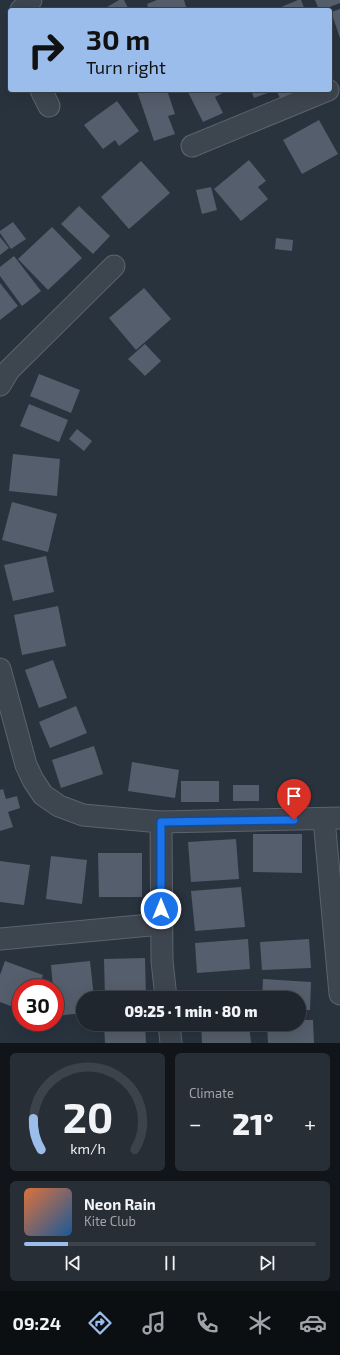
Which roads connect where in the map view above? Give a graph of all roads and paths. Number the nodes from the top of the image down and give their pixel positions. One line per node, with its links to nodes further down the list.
1 (31, 0): 2 (street)
2 (23, 8)
3 (324, 92): 4 (street)
4 (192, 146)
5 (114, 266): 6 (street)
6 (0, 385)
7 (0, 669): 9 (street)
8 (332, 818): 9 (street); 13 (street)
9 (161, 822): 10 (street)
10 (161, 924): 11 (street); 12 (street)
11 (0, 939)
12 (165, 991)
13 (340, 994)
14 (170, 1031): 15 (street)
15 (171, 1043)

